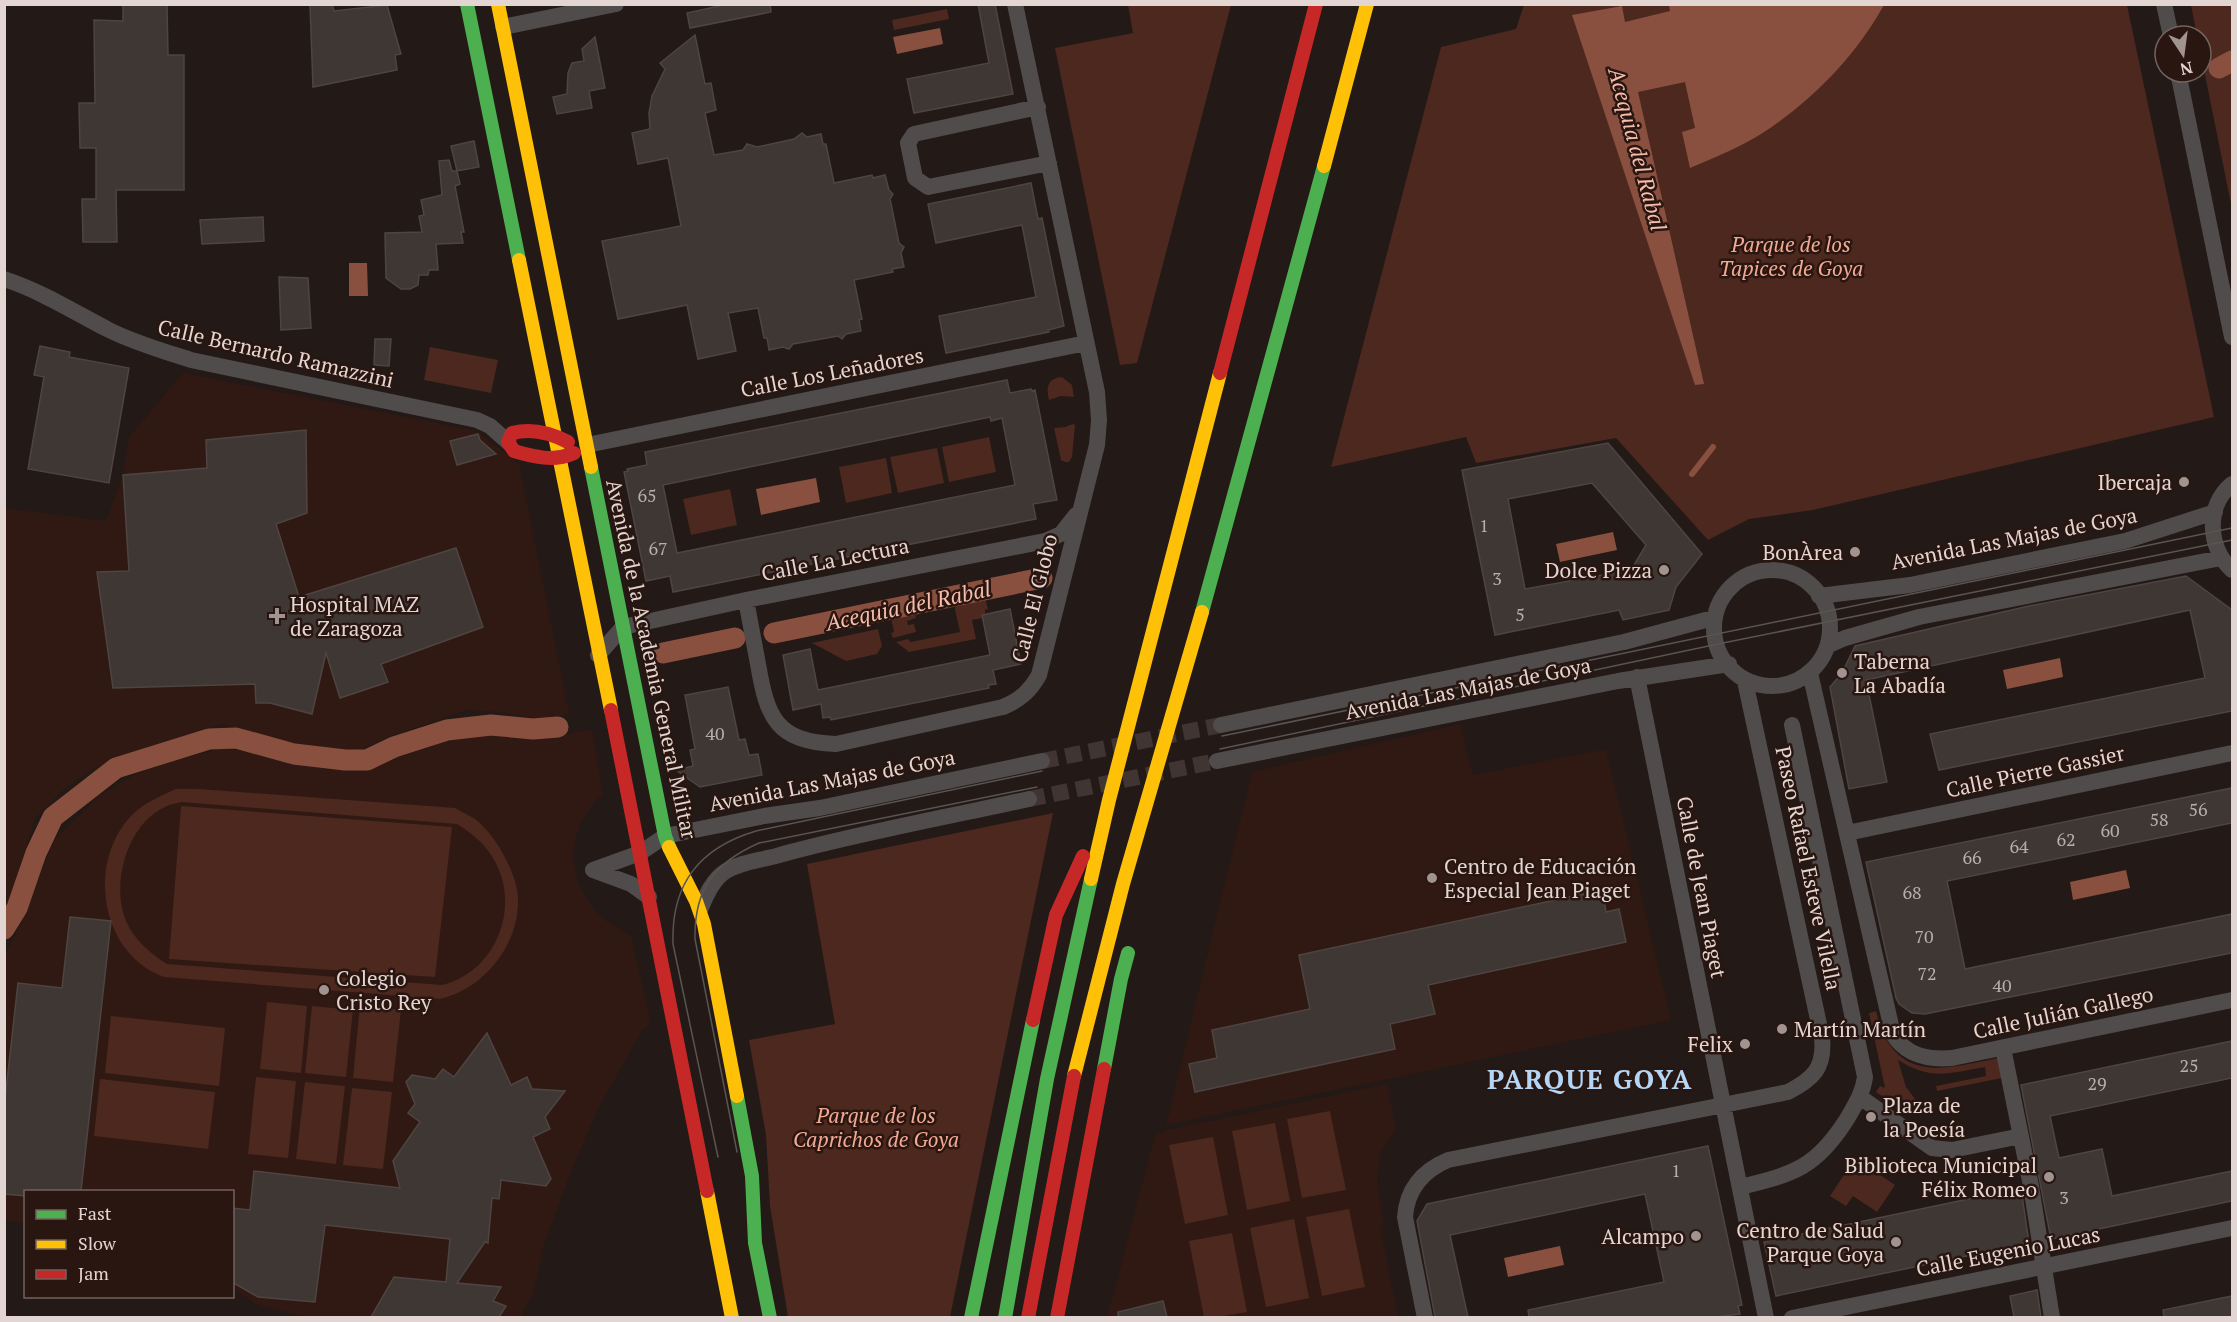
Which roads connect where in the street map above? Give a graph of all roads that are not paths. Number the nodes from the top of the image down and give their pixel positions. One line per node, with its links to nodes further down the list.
1 (467, 4): 16 (main road, Avenida de la Academia General Militar)
2 (498, 4): 9 (main road, Avenida de la Academia General Militar)
3 (616, 4): 9 (street)
4 (1015, 4): 11 (street, Calle El Globo)
5 (1316, 4): 43 (main road)
6 (1367, 4): 29 (main road)
7 (2164, 4): 8 (street)
8 (2168, 24)
9 (503, 27): 18 (main road, Avenida de la Academia General Militar)
10 (2180, 84): 14 (street)
11 (1038, 107): 12 (street, Calle El Globo); 12 (street)
12 (1049, 163): 15 (street, Calle El Globo)
13 (4, 279): 17 (street, Calle Bernardo Ramazzini)
14 (2232, 337)
15 (1086, 343): 18 (street, Calle Los Leñadores); 20 (street, Calle El Globo)
16 (556, 436): 17 (main road); 18 (main road, Avenida de la Academia General Militar)
17 (508, 442): 18 (main road, Calle Bernardo Ramazzini)
18 (574, 456): 24 (main road, Avenida de la Academia General Militar); 31 (main road, Avenida de la Academia General Militar)
19 (2232, 484): 21 (street)
20 (1080, 509): 26 (street, Calle La Lectura); 26 (street, Calle El Globo)
21 (2215, 512): 23 (street); 25 (street, Avenida Las Majas de Goya)
22 (593, 546): 24 (main road)
23 (2227, 564): 30 (street)
24 (610, 565): 28 (main road, Avenida de la Academia General Militar)
25 (1819, 596): 27 (street); 30 (street)
26 (746, 600): 28 (street, Calle La Lectura)
27 (1713, 618): 32 (street); 37 (street, Avenida Las Majas de Goya)
28 (623, 627): 31 (street); 45 (main road, Avenida de la Academia General Militar)
29 (1194, 640): 36 (main road); 63 (main road)
30 (1829, 645): 33 (street)
31 (598, 655): 46 (main road, Avenida de la Academia General Militar)
32 (1728, 664): 34 (street, Avenida Las Majas de Goya); 35 (street)
33 (1810, 673): 35 (street); 44 (street, Paseo Rafael Esteve Vilella)
34 (1637, 677): 41 (street, Avenida Las Majas de Goya); 54 (street, Calle de Jean Piaget)
35 (1745, 681): 54 (street, Paseo Rafael Esteve Vilella)
36 (1194, 686)
37 (1221, 725)
38 (1792, 725): 53 (street, Paseo Rafael Esteve Vilella)
39 (2232, 753): 44 (street, Calle Pierre Gassier)
40 (1042, 761): 45 (street, Avenida Las Majas de Goya)
41 (1217, 761)
42 (1029, 800): 48 (street)
43 (1109, 800): 61 (main road); 62 (main road)
44 (1846, 833): 51 (street, Paseo Rafael Esteve Vilella)
45 (664, 836): 46 (street, Avenida Las Majas de Goya); 48 (main road, Avenida de la Academia General Militar)
46 (640, 853): 47 (main road, Avenida de la Academia General Militar); 47 (street, Avenida Las Majas de Goya)
47 (649, 897): 59 (main road, Avenida de la Academia General Militar)
48 (701, 908): 60 (main road, Avenida de la Academia General Militar)
49 (1133, 934): 64 (main road)
50 (2232, 1000): 52 (street, Calle Julián Gallego)
51 (1904, 1048): 52 (street, Calle Julián Gallego)
52 (2003, 1048): 55 (street)
53 (1860, 1097): 55 (street); 56 (street)
54 (1723, 1106): 56 (street, Calle de Jean Piaget); 65 (street)
55 (2021, 1136): 58 (street)
56 (1740, 1188): 66 (street, Calle de Jean Piaget)
57 (2232, 1228): 58 (street, Calle Eugenio Lucas)
58 (2043, 1267): 67 (street, Calle Eugenio Lucas); 68 (street)
59 (732, 1317)
60 (770, 1317)
61 (972, 1317)
62 (1005, 1317)
63 (1028, 1317)
64 (1057, 1317)
65 (1425, 1317)
66 (1766, 1317)
67 (1792, 1317)
68 (2052, 1317)

